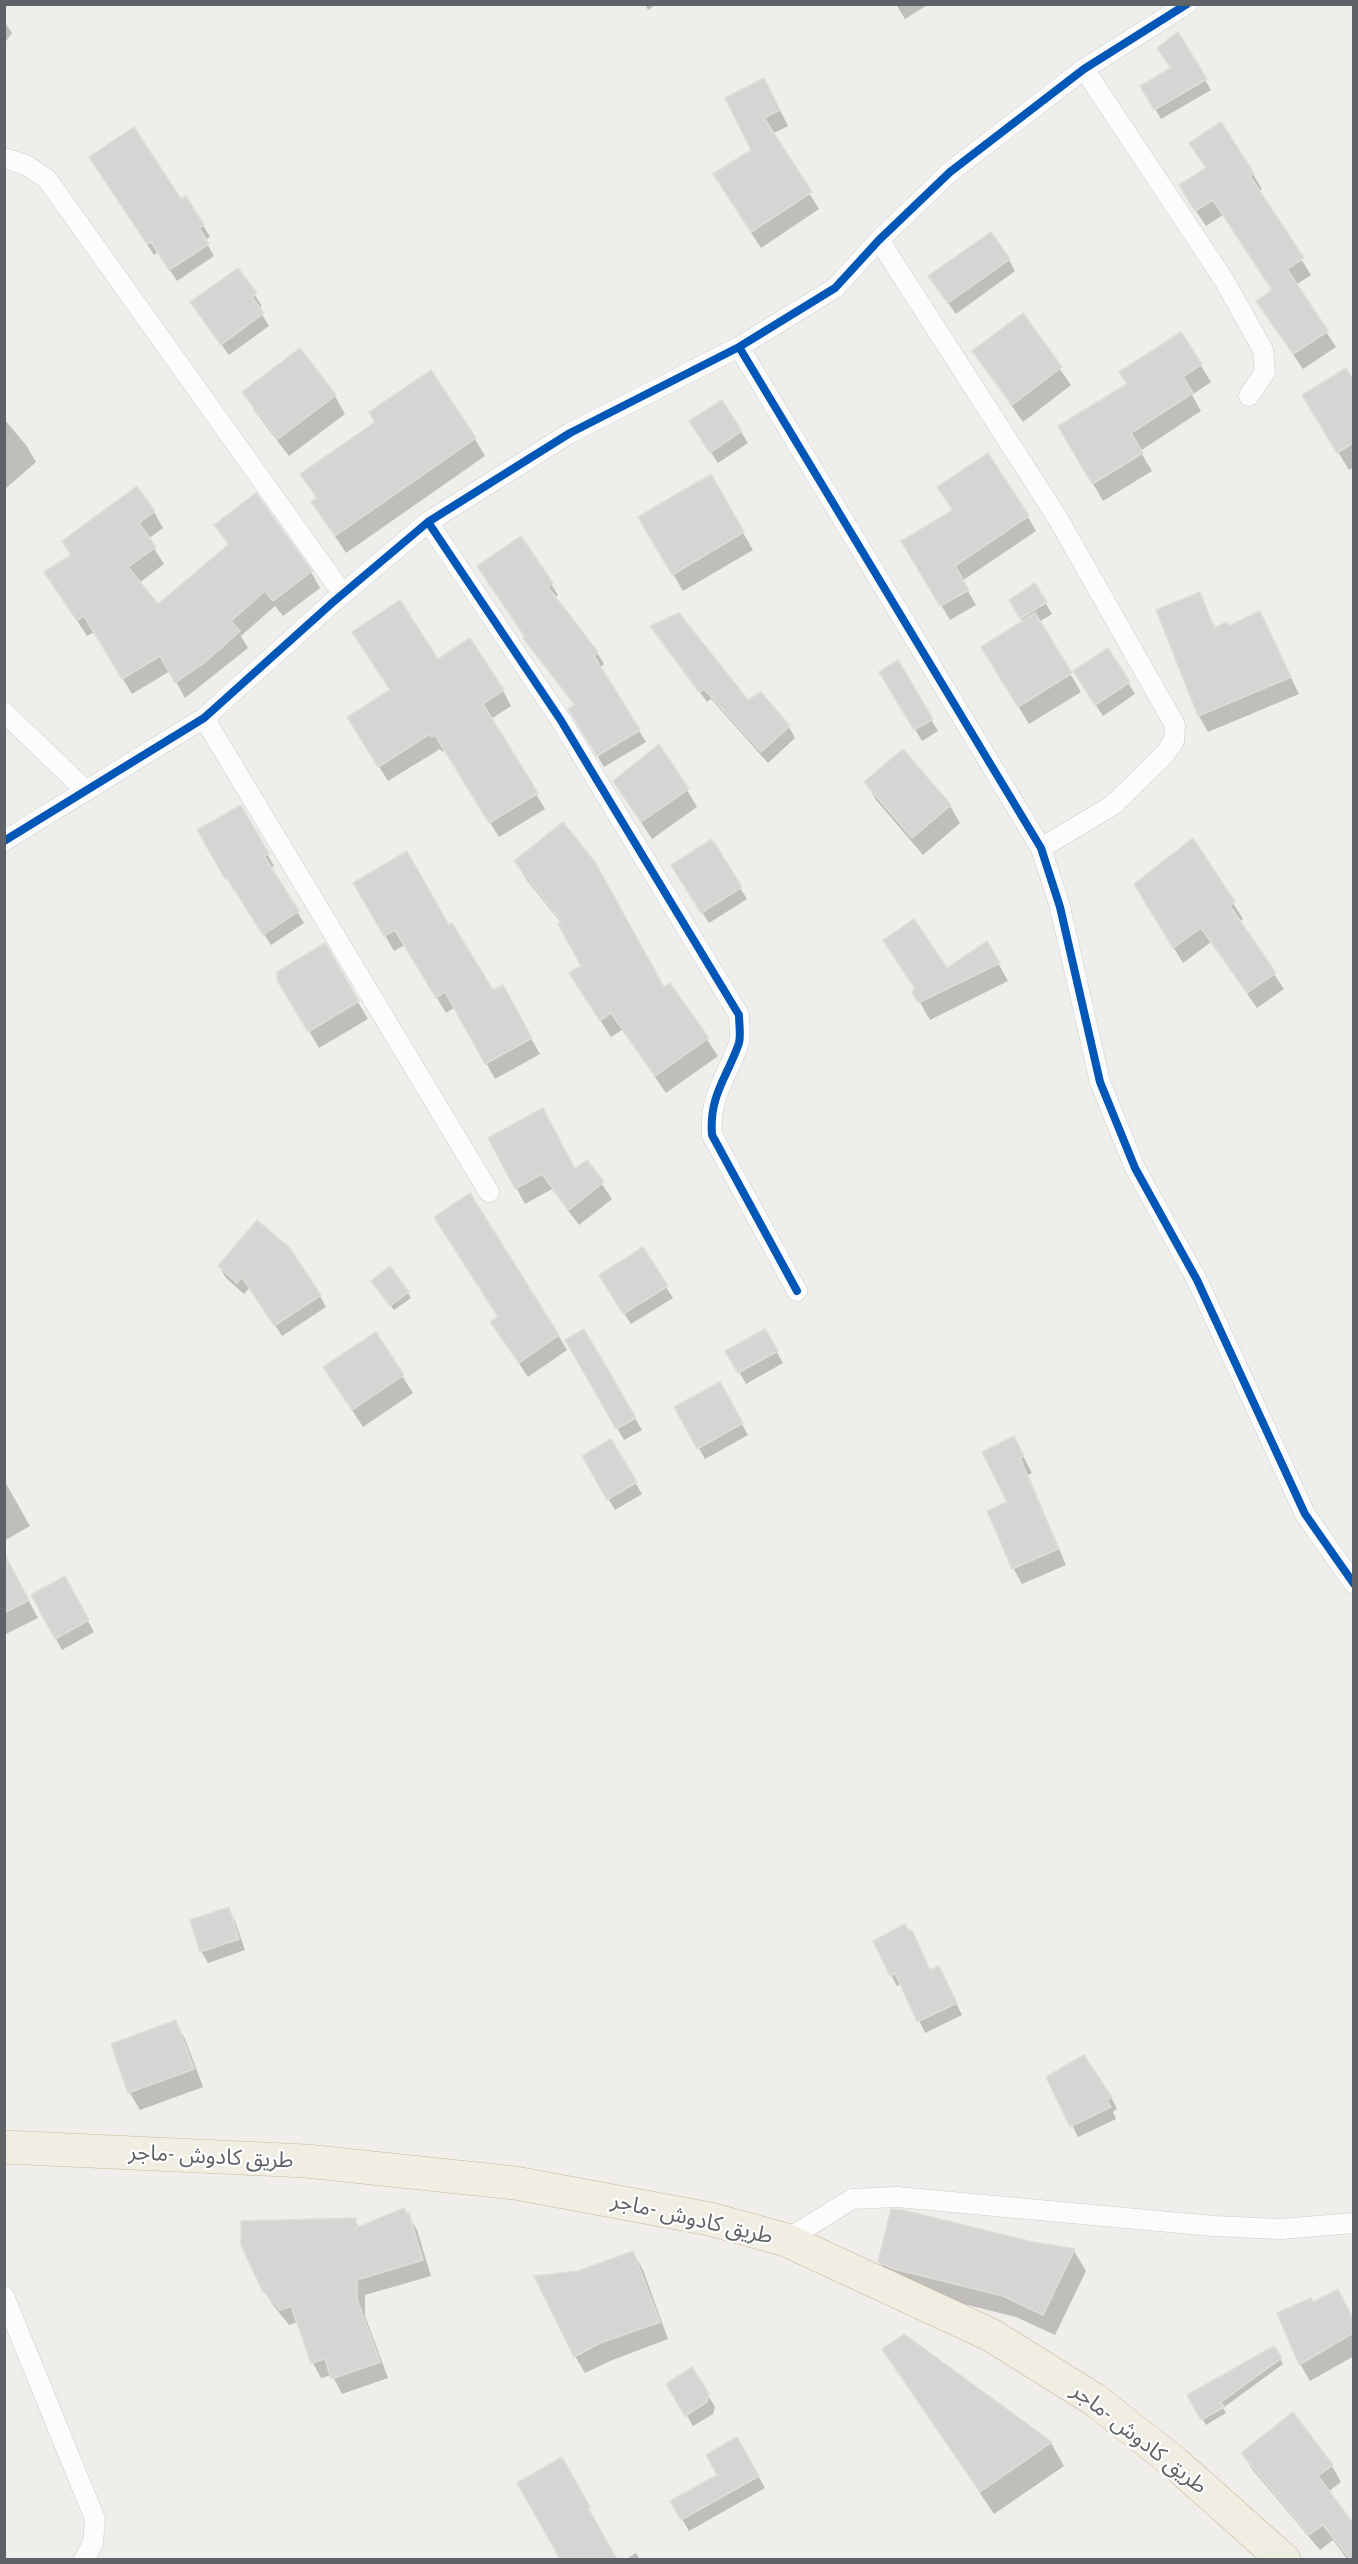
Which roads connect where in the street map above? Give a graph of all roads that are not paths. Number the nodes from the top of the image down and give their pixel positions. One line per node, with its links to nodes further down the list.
1 (1187, 4): 2 (street)
2 (1084, 69): 4 (street); 6 (street)
3 (4, 158): 8 (street)
4 (879, 240): 5 (street); 13 (street)
5 (739, 347): 7 (street); 13 (street)
6 (1249, 396)
7 (428, 522): 8 (street); 15 (street)
8 (343, 594): 10 (street)
9 (4, 712): 11 (street)
10 (204, 718): 11 (street); 14 (street)
11 (86, 791): 12 (street)
12 (4, 841)
13 (1041, 848): 16 (street)
14 (489, 1192)
15 (797, 1291)
16 (1353, 1584)
17 (4, 2147): 19 (highway, طريق كادوش -ماجر)
18 (1353, 2223): 19 (street)
19 (786, 2240): 22 (highway, طريق كادوش -ماجر)
20 (4, 2296): 21 (street)
21 (84, 2559)
22 (1284, 2559)

